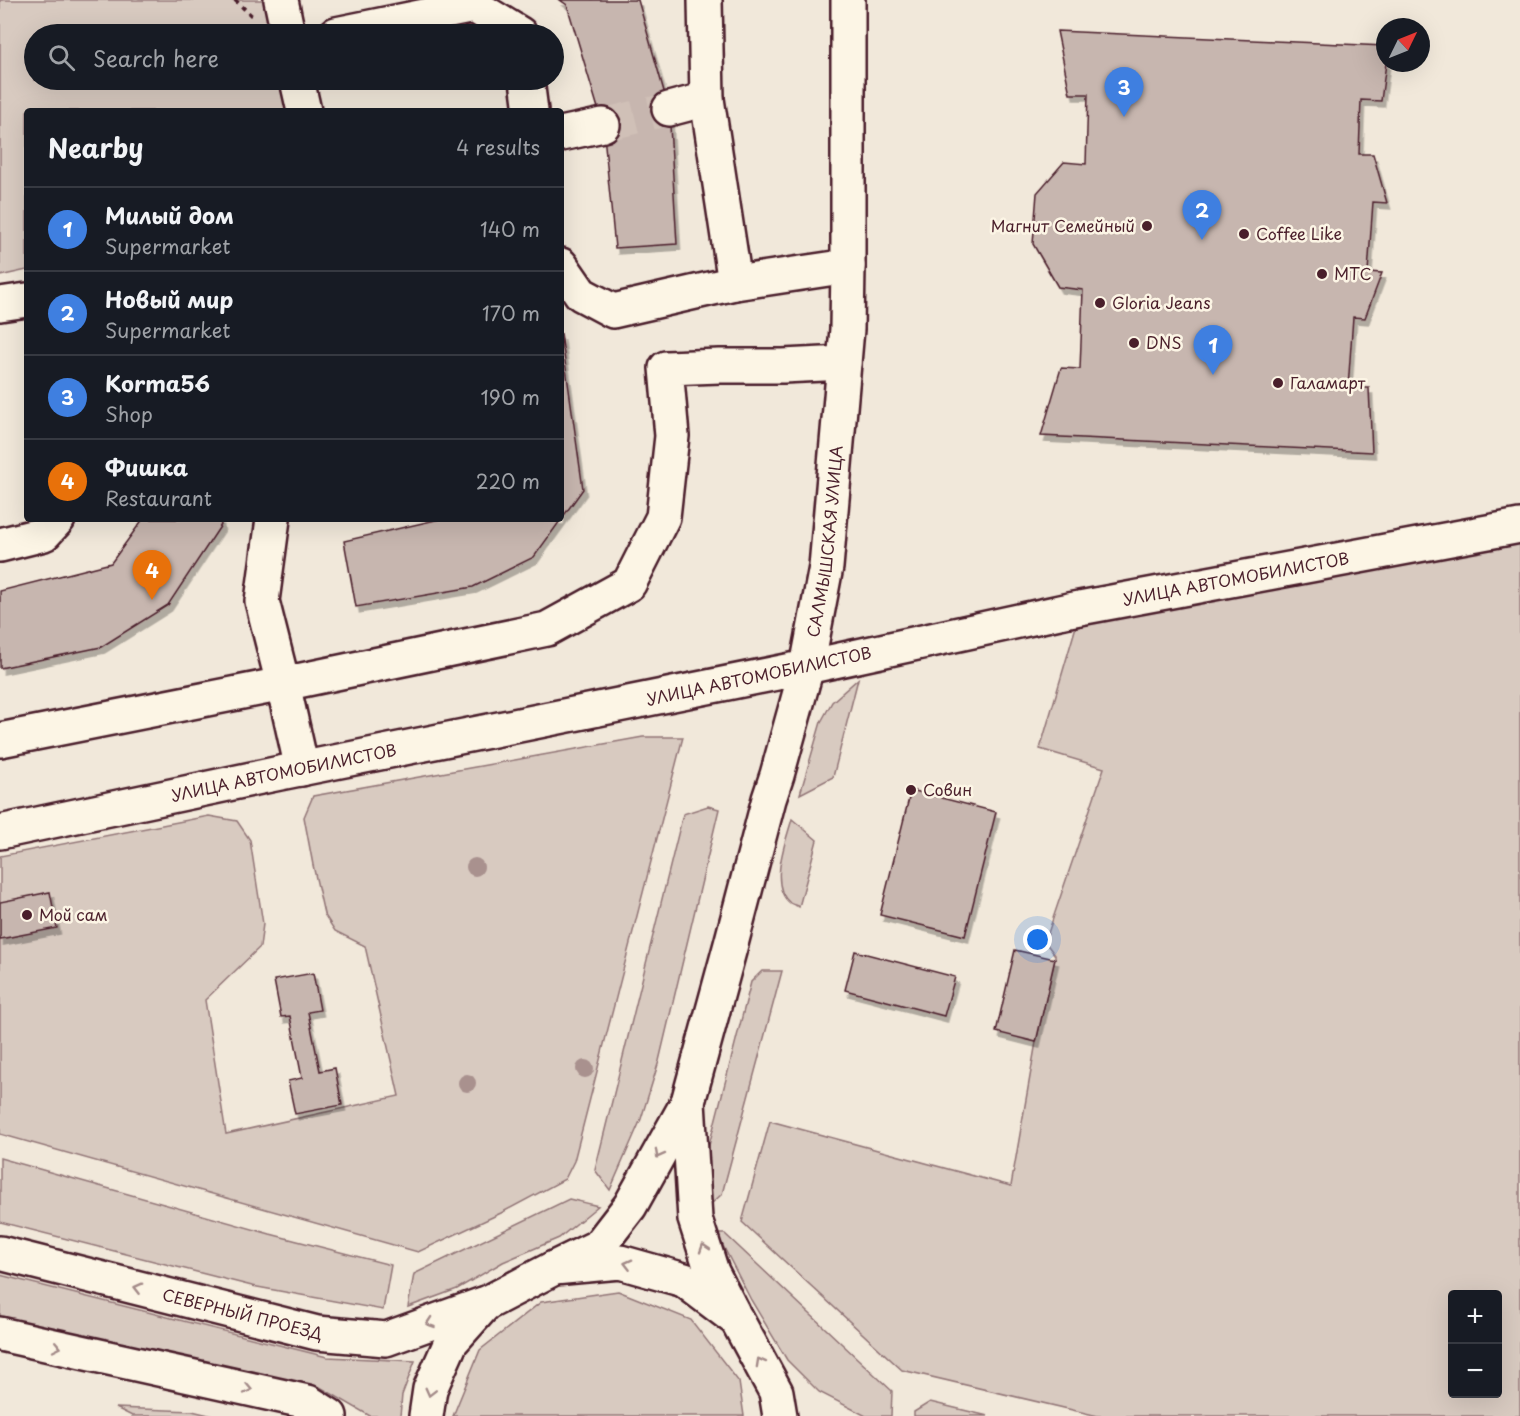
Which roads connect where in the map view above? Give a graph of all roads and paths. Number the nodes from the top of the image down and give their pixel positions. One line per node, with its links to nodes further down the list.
1 (281, 0): 4 (main road)
2 (705, 0): 9 (main road)
3 (848, 0): 15 (main road, САЛМЫШСКАЯ УЛИЦА)
4 (286, 24)
5 (385, 24): 6 (main road)
6 (505, 24)
7 (299, 90): 10 (main road)
8 (528, 90): 11 (main road)
9 (707, 99): 12 (main road); 17 (main road)
10 (303, 108)
11 (531, 108)
12 (669, 109)
13 (603, 125): 14 (main road)
14 (564, 133)
15 (848, 266): 17 (main road); 20 (main road, САЛМЫШСКАЯ УЛИЦА)
16 (564, 269): 17 (main road)
17 (735, 283)
18 (24, 300): 19 (main road)
19 (0, 304)
20 (844, 363): 25 (main road, САЛМЫШСКАЯ УЛИЦА); 26 (main road)
21 (55, 522): 24 (main road)
22 (273, 522): 26 (main road)
23 (1520, 526): 25 (main road, УЛИЦА АВТОМОБИЛИСТОВ)
24 (0, 545)
25 (807, 667): 28 (main road, УЛИЦА АВТОМОБИЛИСТОВ); 30 (main road, САЛМЫШСКАЯ УЛИЦА)
26 (284, 684): 27 (main road); 28 (main road)
27 (0, 740)
28 (302, 769): 29 (main road, УЛИЦА АВТОМОБИЛИСТОВ)
29 (0, 832)
30 (688, 1102): 32 (main road, one-way to 32); 34 (main road, one-way to 30)
31 (0, 1253): 33 (main road, СЕВЕРНЫЙ ПРОЕЗД, one-way to 31)
32 (554, 1268): 33 (main road); 34 (main road, one-way to 32)
33 (485, 1304): 38 (main road, one-way to 38)
34 (736, 1320): 36 (main road, one-way to 34)
35 (0, 1334): 37 (main road, one-way to 37)
36 (778, 1404): 39 (main road)
37 (330, 1416)
38 (426, 1416)
39 (805, 1416)

